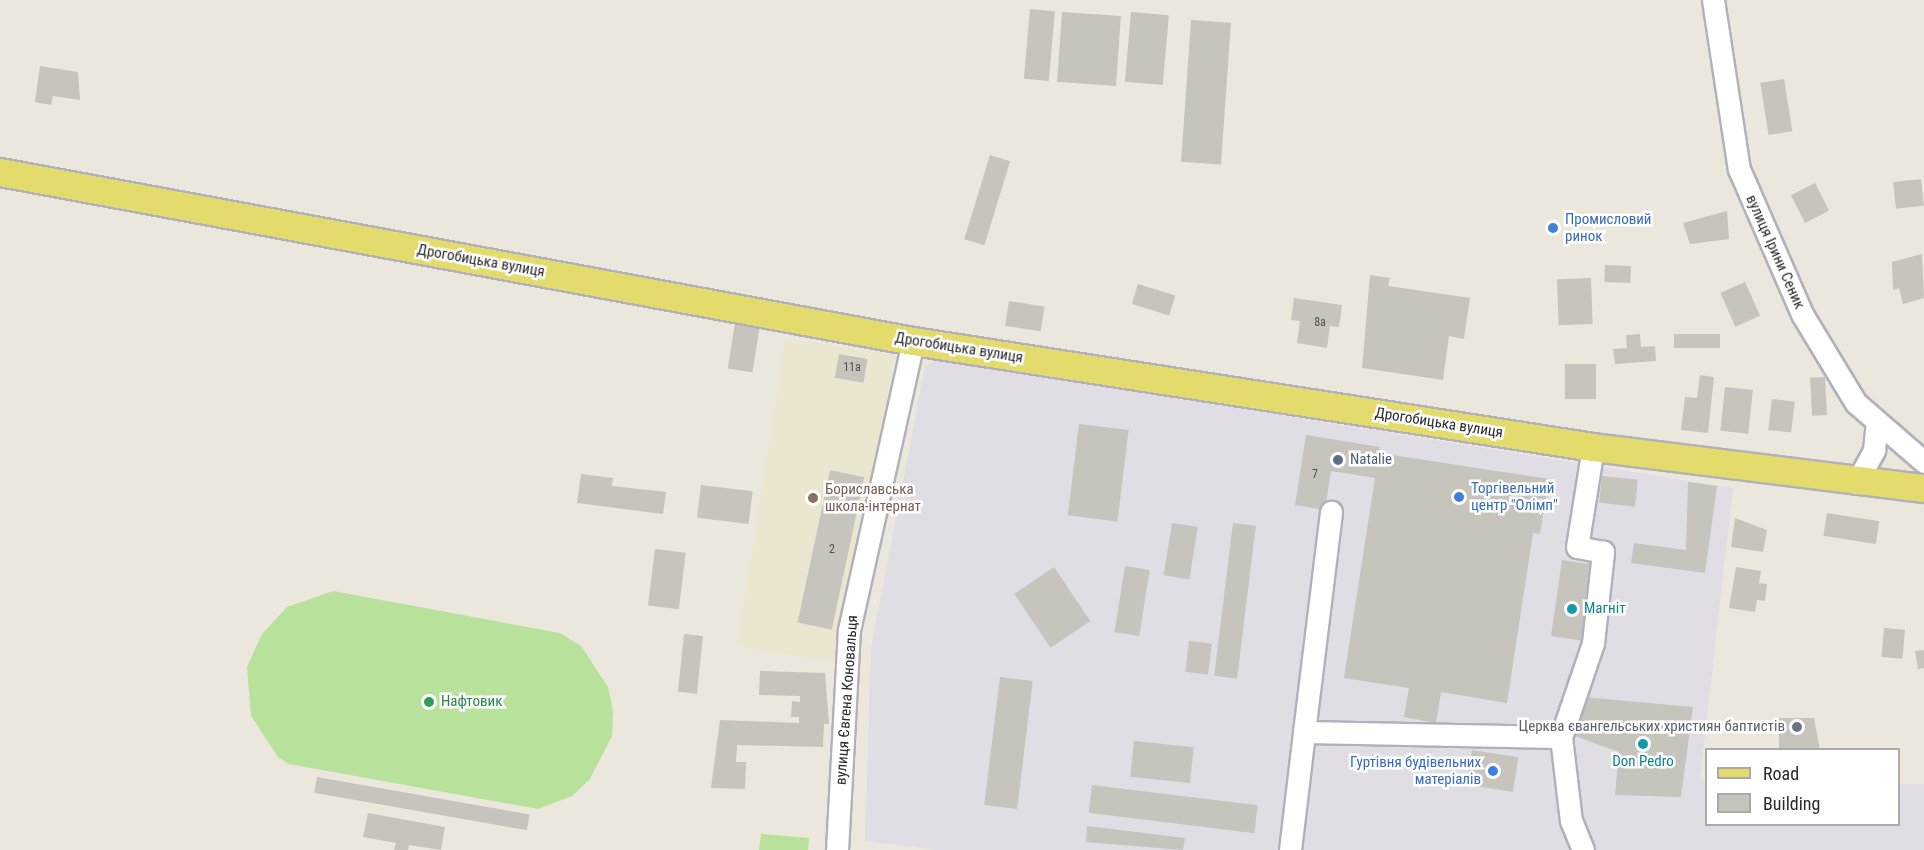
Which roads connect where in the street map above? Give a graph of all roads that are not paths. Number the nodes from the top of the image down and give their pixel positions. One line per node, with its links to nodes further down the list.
1 (1713, 0): 4 (street, вулиця Ірини Сеник)
2 (0, 172): 3 (main road, Дрогобицька вулиця)
3 (913, 341): 5 (main road, Дрогобицька вулиця); 12 (street, вулиця Євгена Коновальця)
4 (1877, 423): 6 (street, вулиця Ірини Сеник); 7 (street)
5 (1593, 447): 7 (main road, Дрогобицька вулиця); 11 (street)
6 (1924, 462)
7 (1856, 483): 8 (main road, Дрогобицька вулиця)
8 (1924, 488)
9 (1331, 512): 10 (street)
10 (1304, 732): 11 (street); 13 (street)
11 (1561, 737): 14 (street)
12 (837, 850)
13 (1290, 850)
14 (1583, 850)

